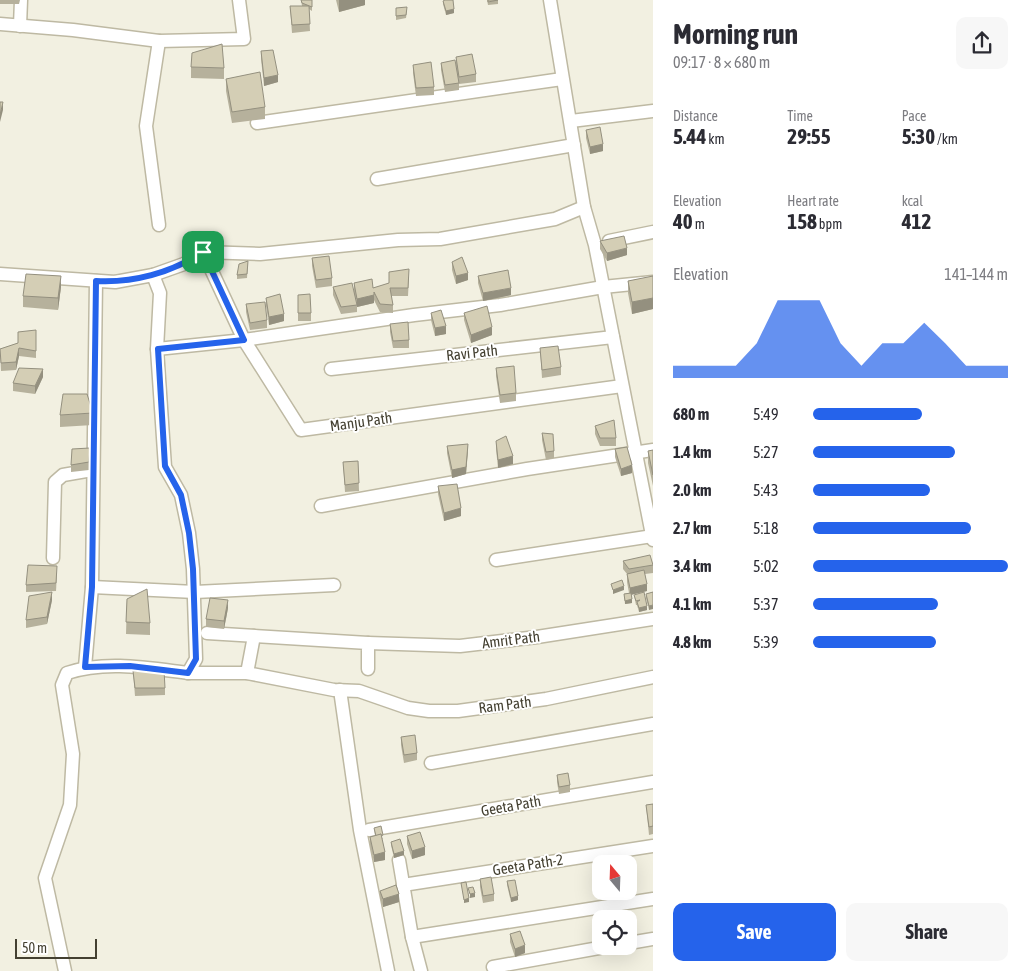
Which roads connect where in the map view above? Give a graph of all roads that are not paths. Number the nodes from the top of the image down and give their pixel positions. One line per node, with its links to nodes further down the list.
1 (21, 0): 5 (street)
2 (239, 0): 6 (street)
3 (550, 0): 7 (street)
4 (0, 24): 5 (street)
5 (20, 26): 6 (street)
6 (159, 41): 14 (street)
7 (562, 79): 9 (street); 10 (street)
8 (653, 111): 9 (street)
9 (571, 121): 11 (street)
10 (257, 124)
11 (574, 145): 12 (street); 13 (street)
12 (377, 179)
13 (584, 207): 16 (street); 17 (street)
14 (159, 225)
15 (653, 232): 16 (street)
16 (595, 245): 22 (street)
17 (203, 252): 19 (street); 24 (street, Manju Path)
18 (0, 274): 20 (street)
19 (153, 275): 20 (street); 25 (street)
20 (96, 281): 30 (street)
21 (653, 282): 22 (street)
22 (603, 286): 23 (street); 24 (street)
23 (614, 337): 26 (street, Ravi Path); 27 (street)
24 (244, 340): 25 (street); 27 (street, Manju Path)
25 (158, 349): 37 (street)
26 (331, 369)
27 (622, 386): 29 (street)
28 (653, 450): 29 (street)
29 (634, 452): 31 (street); 32 (street)
30 (92, 470): 33 (street); 36 (street)
31 (322, 506)
32 (653, 537): 34 (street)
33 (53, 558)
34 (496, 560)
35 (334, 585): 37 (street)
36 (92, 587): 37 (street); 42 (street)
37 (194, 592): 44 (street)
38 (653, 619): 41 (street, Amrit Path)
39 (207, 633): 40 (street, Amrit Path)
40 (254, 636): 41 (street, Amrit Path); 45 (street)
41 (368, 643): 43 (street)
42 (85, 667): 44 (street); 61 (street)
43 (368, 669)
44 (188, 673): 45 (street)
45 (247, 673): 47 (street)
46 (653, 677): 47 (street, Ram Path)
47 (340, 690): 62 (street)
48 (653, 724): 49 (street)
49 (431, 763)
50 (653, 782): 51 (street, Geeta Path)
51 (370, 830)
52 (653, 846): 54 (street, Geeta Path-2)
53 (399, 860): 54 (street)
54 (402, 885): 56 (street)
55 (653, 899): 56 (street)
56 (412, 937): 63 (street)
57 (653, 939): 58 (street)
58 (637, 942)
59 (592, 949): 60 (street)
60 (493, 967)
61 (65, 971)
62 (388, 971)
63 (421, 971)

